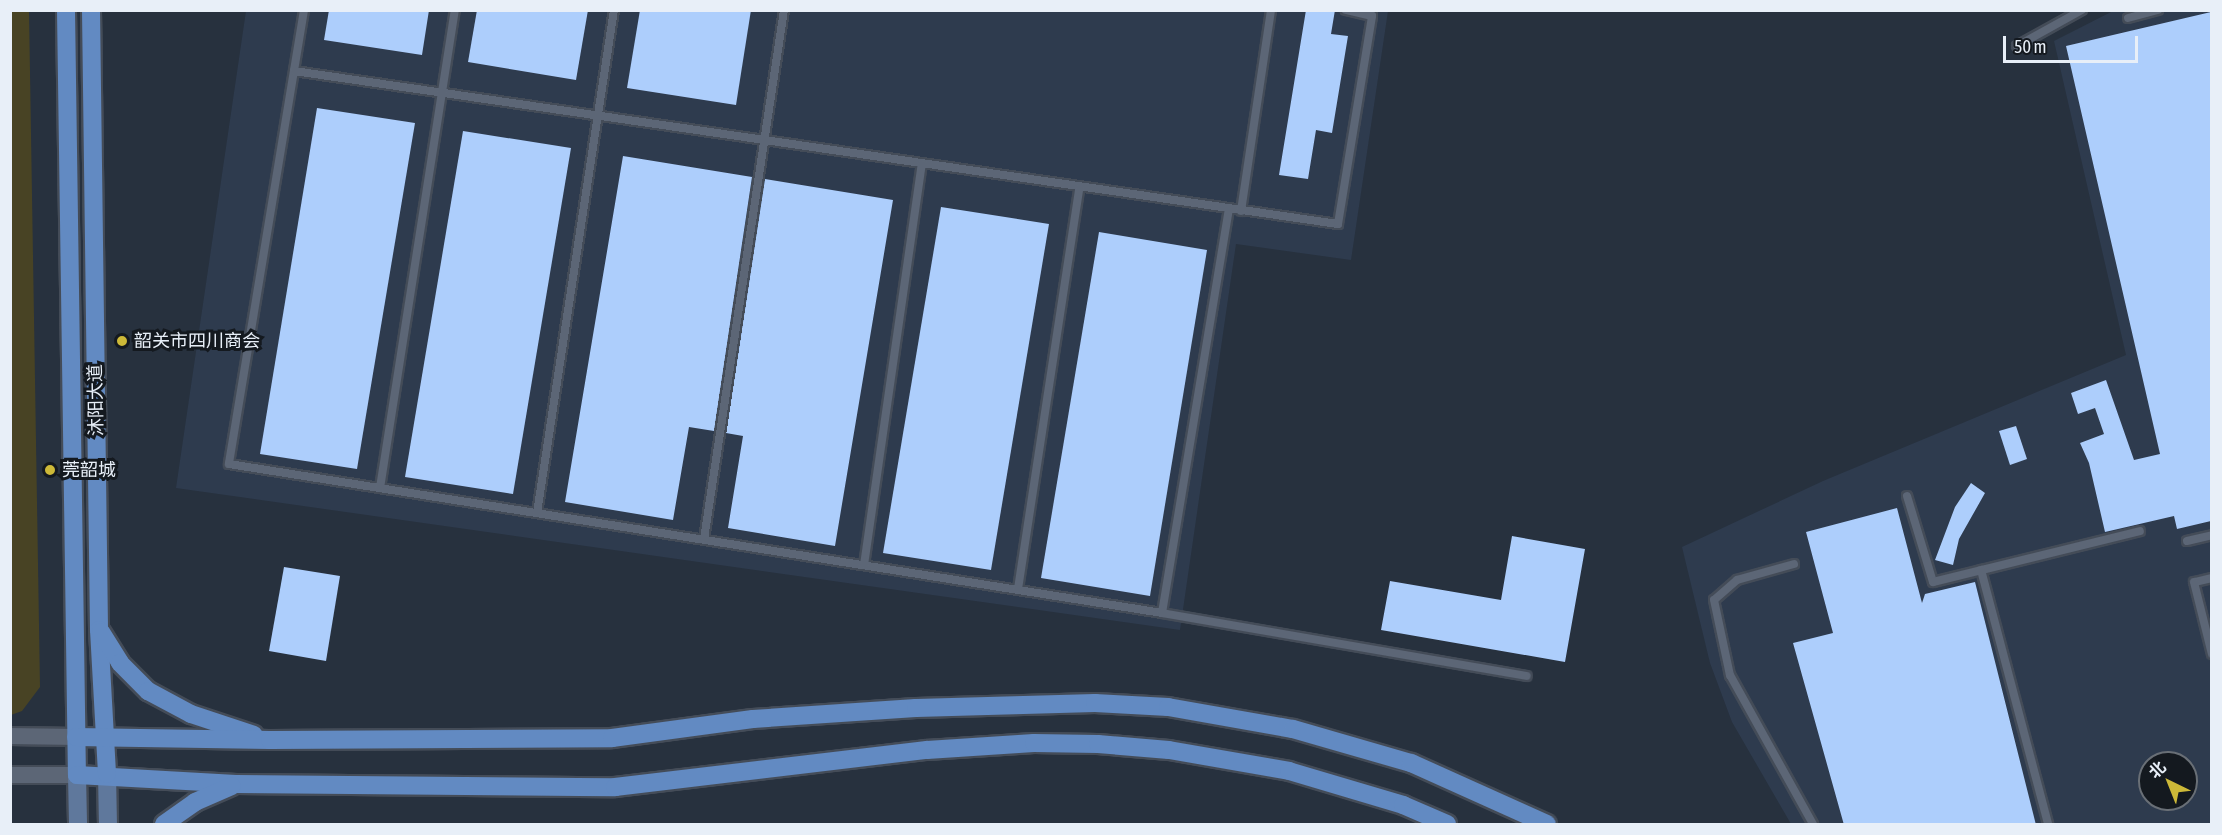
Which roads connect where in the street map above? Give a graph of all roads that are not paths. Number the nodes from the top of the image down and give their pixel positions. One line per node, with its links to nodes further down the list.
1 (66, 10): 39 (main road, 沐阳大道)
2 (91, 10): 35 (main road, 沐阳大道)
3 (304, 10): 14 (lane)
4 (455, 10): 15 (lane)
5 (614, 10): 16 (lane)
6 (784, 10): 17 (lane)
7 (1271, 10): 21 (lane)
8 (1346, 10): 21 (lane)
9 (2082, 10): 11 (lane)
10 (2158, 10): 12 (lane)
11 (2070, 13): 13 (lane)
12 (2128, 18)
13 (2017, 46)
14 (294, 71): 15 (lane); 22 (lane)
15 (443, 93): 16 (lane); 22 (lane)
16 (596, 116): 17 (lane); 24 (lane)
17 (764, 141): 18 (lane); 27 (lane)
18 (922, 164): 19 (lane); 30 (lane)
19 (1079, 189): 20 (lane); 33 (lane)
20 (1229, 210): 21 (lane); 34 (lane)
21 (1241, 211)
22 (380, 488): 24 (lane)
23 (1907, 496): 31 (lane)
24 (537, 513): 27 (lane)
25 (2140, 531): 31 (lane)
26 (2211, 535): 28 (lane)
27 (704, 539): 30 (lane)
28 (2187, 541)
29 (1794, 564): 51 (lane)
30 (864, 565): 33 (lane)
31 (1981, 570): 52 (lane)
32 (2211, 578): 36 (lane)
33 (1018, 590): 34 (lane)
34 (1162, 613): 37 (lane)
35 (99, 630): 40 (main road, 沐阳大道); 41 (main road)
36 (2211, 654)
37 (1527, 676)
38 (10, 736): 39 (street)
39 (76, 736): 40 (main road); 44 (main road, 沐阳大道)
40 (105, 737): 41 (main road); 42 (main road, 沐阳大道)
41 (270, 740): 50 (main road)
42 (107, 774): 44 (main road); 45 (main road); 47 (main road, 沐阳大道)
43 (10, 775): 44 (street)
44 (77, 775): 46 (main road, 沐阳大道)
45 (236, 784): 48 (main road); 49 (main road)
46 (78, 825)
47 (108, 825)
48 (164, 825)
49 (1448, 825)
50 (1547, 825)
51 (1813, 825)
52 (2048, 825)

